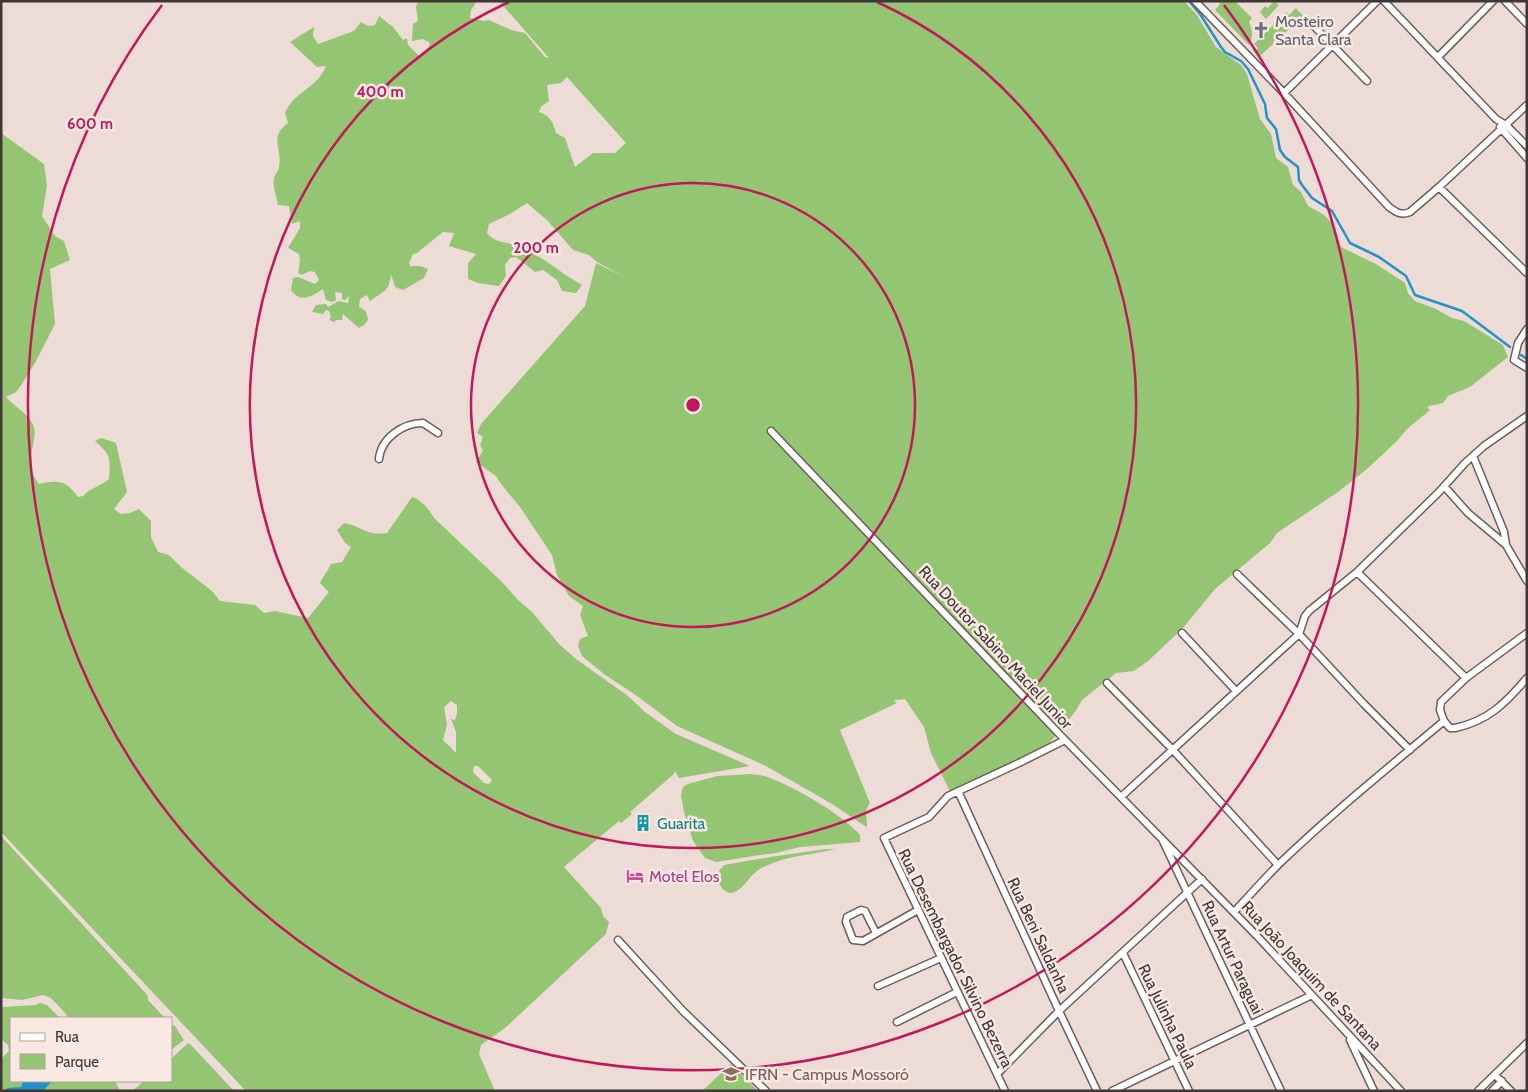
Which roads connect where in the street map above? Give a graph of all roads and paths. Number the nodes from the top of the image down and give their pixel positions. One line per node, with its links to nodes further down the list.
1 (1195, 1): 11 (street)
2 (1378, 1): 8 (street)
3 (1384, 1): 9 (street)
4 (1493, 1): 9 (street)
5 (1505, 1): 6 (street)
6 (1527, 24)
7 (1314, 26): 8 (street)
8 (1332, 45): 10 (street); 11 (street)
9 (1438, 57): 13 (street)
10 (1367, 81)
11 (1284, 94): 16 (street)
12 (1527, 105): 13 (street)
13 (1503, 127): 14 (street); 15 (street); 16 (street)
14 (1527, 146)
15 (1527, 158)
16 (1439, 187): 17 (street)
17 (1527, 273)
18 (1527, 329): 19 (street)
19 (1527, 368)
20 (1527, 416): 23 (street)
21 (771, 431): 38 (street, Rua Doutor Sabino Maciel Junior)
22 (438, 433): 24 (street)
23 (1473, 456): 25 (street); 26 (street)
24 (380, 459)
25 (1444, 486): 26 (street); 27 (street)
26 (1506, 545): 29 (street)
27 (1357, 572): 32 (street); 33 (street)
28 (1237, 574): 32 (street)
29 (1527, 581)
30 (1182, 633): 36 (street)
31 (1527, 633): 33 (street)
32 (1299, 634): 36 (street); 40 (street)
33 (1466, 678): 37 (street)
34 (1527, 678): 37 (street)
35 (1107, 683): 39 (street)
36 (1236, 691): 39 (street)
37 (1444, 721): 40 (street)
38 (1065, 740): 41 (street); 42 (street, Rua Doutor Sabino Maciel Junior)
39 (1172, 749): 42 (street); 44 (street)
40 (1410, 750): 44 (street)
41 (958, 791): 47 (street, Rua Desembargador Silvino Bezerra); 56 (street, Rua Beni Saldanha)
42 (1122, 796): 43 (street, Rua Doutor Sabino Maciel Junior)
43 (1160, 835): 45 (street, Rua Doutor Sabino Maciel Junior); 46 (street, Rua Artur Paraguai)
44 (1278, 866): 48 (street)
45 (1202, 880): 46 (street); 48 (street, Rua João Joaquim de Santana)
46 (1188, 894): 51 (street); 58 (street, Rua Artur Paraguai)
47 (918, 910): 49 (street); 52 (street, Rua Desembargador Silvino Bezerra)
48 (1234, 912): 55 (street, Rua João Joaquim de Santana)
49 (876, 933): 49 (street)
50 (618, 940): 67 (street)
51 (1123, 953): 56 (street); 61 (street, Rua Julinha Paula)
52 (941, 958): 53 (street); 54 (street, Rua Desembargador Silvino Bezerra)
53 (878, 986)
54 (957, 992): 57 (street); 62 (street, Rua Desembargador Silvino Bezerra)
55 (1312, 995): 58 (street); 59 (street, Rua João Joaquim de Santana)
56 (1059, 1011): 62 (street); 69 (street, Rua Beni Saldanha)
57 (897, 1022)
58 (1250, 1025): 61 (street); 72 (street, Rua Artur Paraguai)
59 (1347, 1033): 73 (street); 74 (street, Rua João Joaquim de Santana)
60 (1527, 1043): 63 (street)
61 (1175, 1061): 70 (street); 71 (street, Rua Julinha Paula)
62 (997, 1074): 68 (street, Rua Desembargador Silvino Bezerra)
63 (1495, 1075): 64 (street); 65 (street)
64 (1488, 1081): 66 (street); 75 (street)
65 (1502, 1081): 66 (street); 76 (street)
66 (1495, 1090)
67 (766, 1091)
68 (1004, 1091)
69 (1098, 1091)
70 (1112, 1091)
71 (1189, 1091)
72 (1281, 1091)
73 (1374, 1091)
74 (1401, 1091)
75 (1478, 1091)
76 (1511, 1091)

